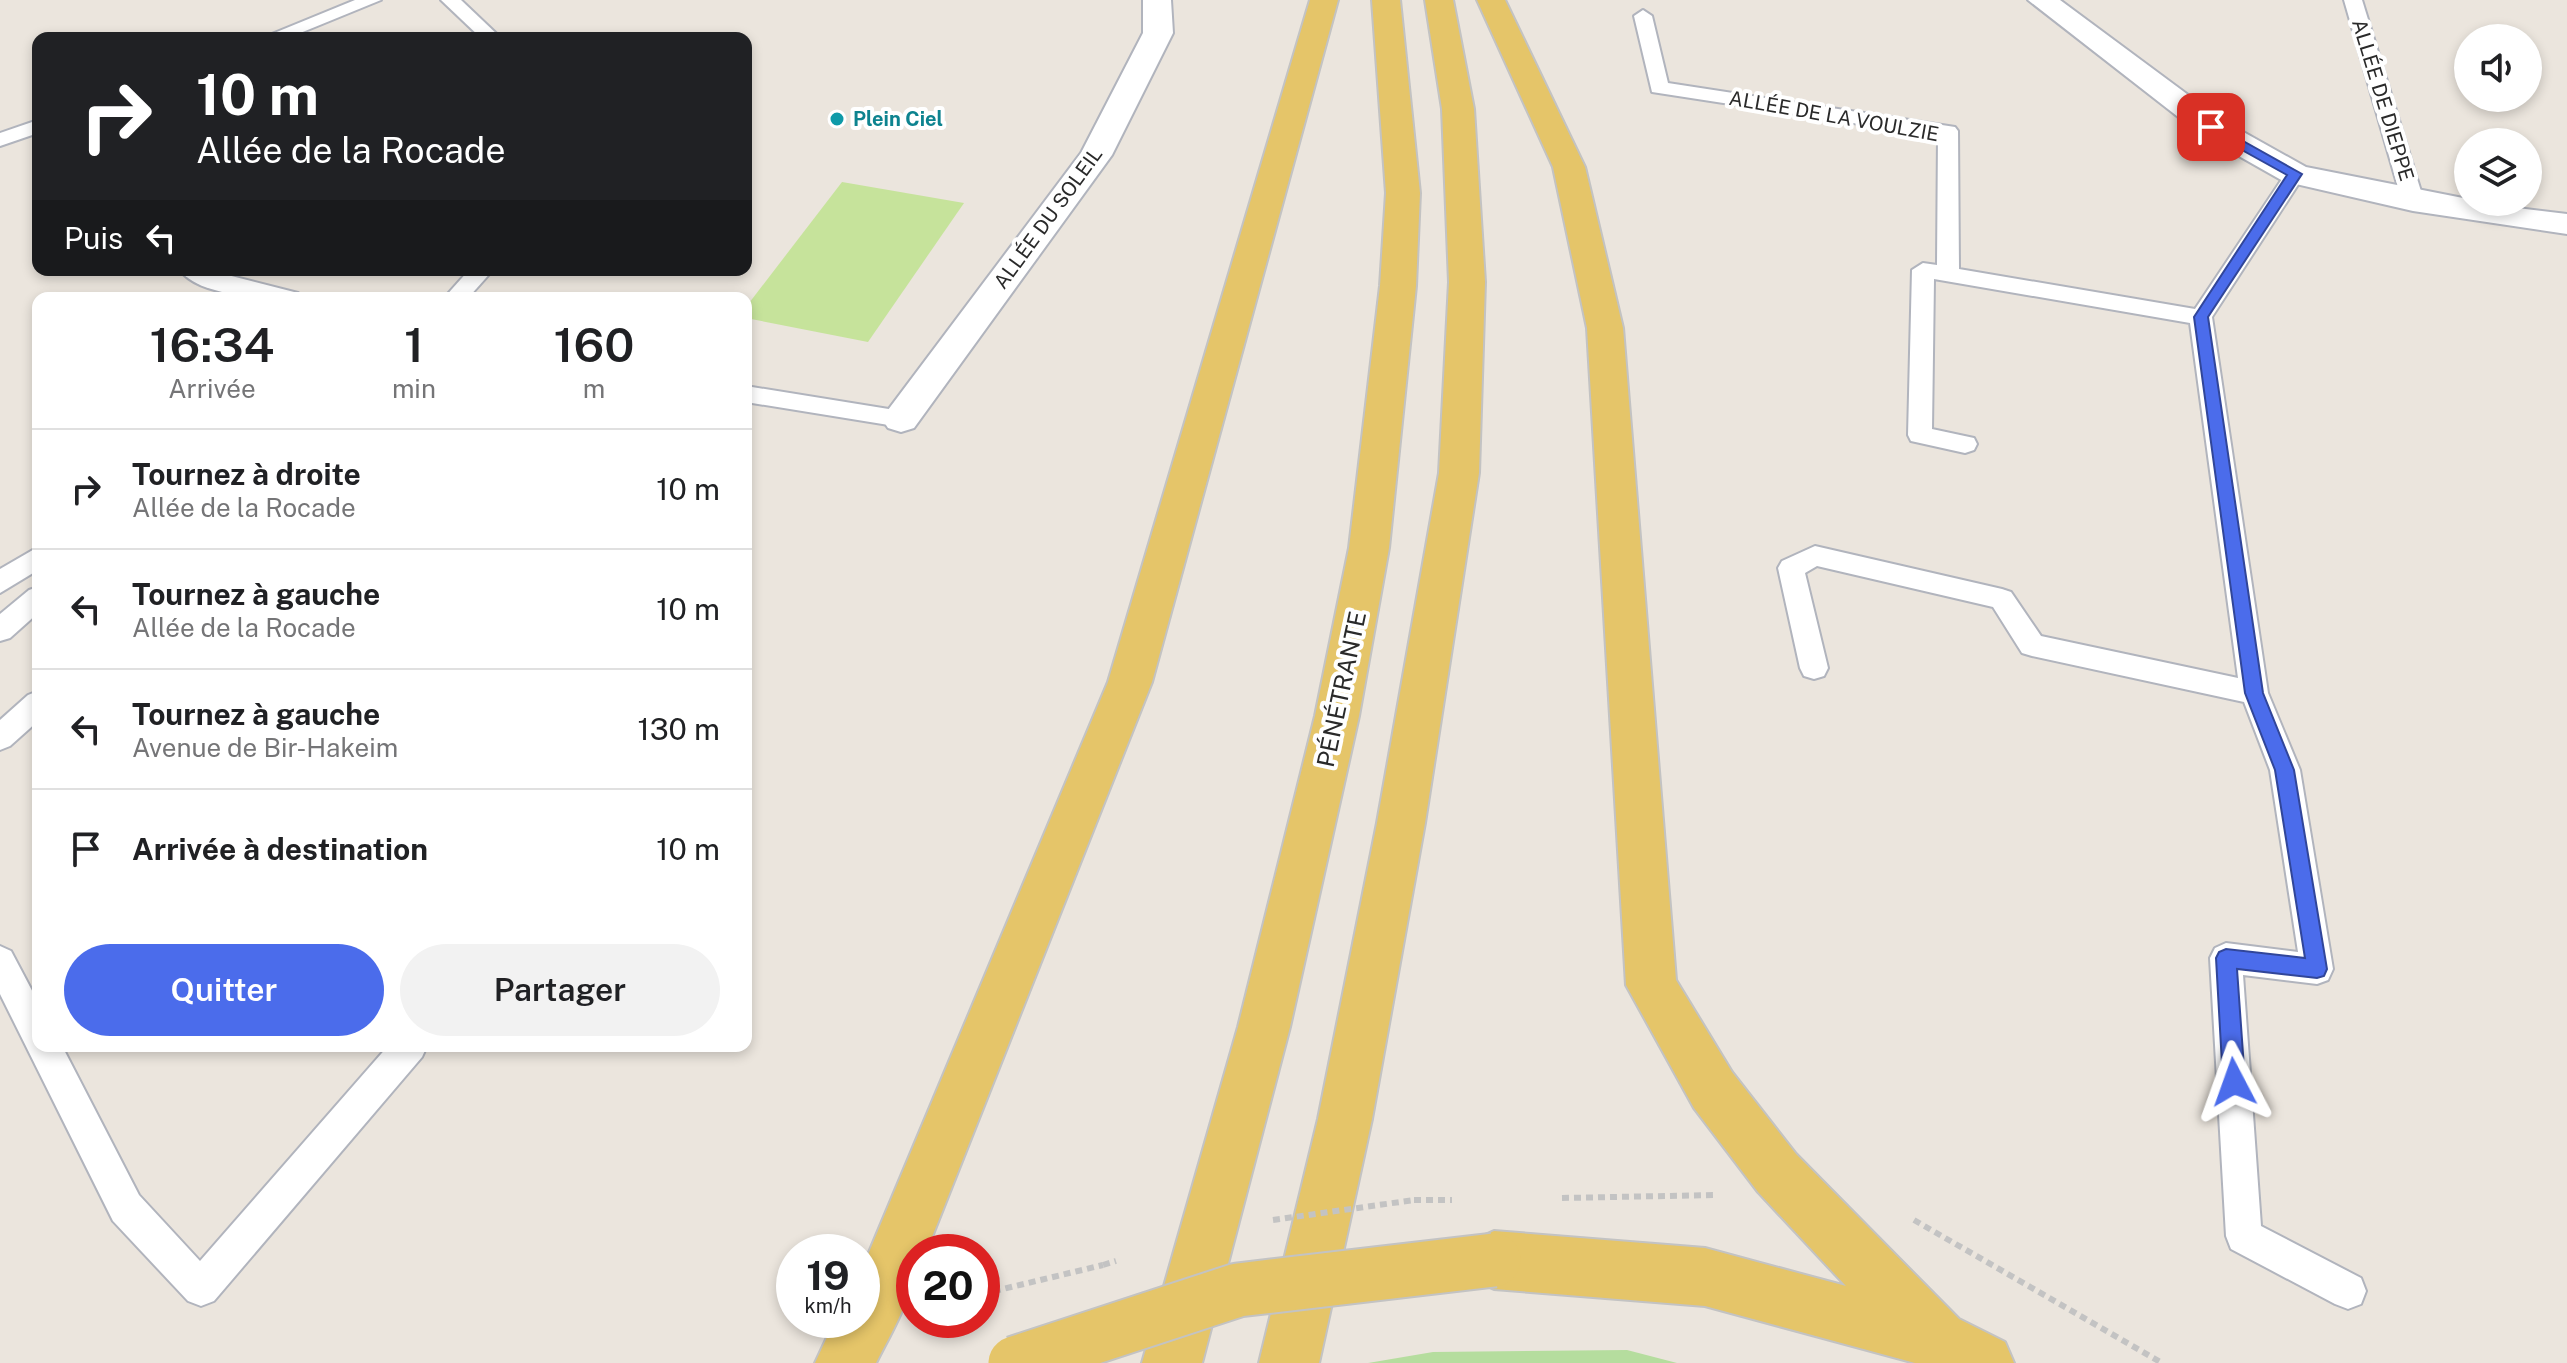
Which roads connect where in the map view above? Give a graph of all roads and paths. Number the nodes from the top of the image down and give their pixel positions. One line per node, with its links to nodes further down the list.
1 (372, 0): 11 (lane)
2 (450, 0): 12 (lane)
3 (1157, 0): 25 (street, ALLÉE DU SOLEIL)
4 (1324, 0): 43 (main road)
5 (1386, 0): 45 (main road, PÉNÉTRANTE)
6 (1439, 0): 46 (main road)
7 (1491, 0): 42 (main road)
8 (2042, 0): 15 (street)
9 (2353, 0): 16 (lane, ALLÉE DE DIEPPE)
10 (1643, 16): 18 (lane, ALLÉE DE LA VOULZIE)
11 (287, 32)
12 (485, 32)
13 (32, 128): 14 (lane)
14 (0, 140)
15 (2295, 174): 16 (street); 23 (lane)
16 (2413, 201): 17 (street)
17 (2567, 224)
18 (1948, 274): 23 (lane); 26 (lane)
19 (202, 276): 21 (lane)
20 (476, 276): 22 (lane)
21 (262, 292)
22 (461, 292)
23 (2201, 317): 32 (lane)
24 (752, 395): 25 (lane)
25 (901, 419)
26 (1965, 444)
27 (32, 561): 28 (lane)
28 (0, 583)
29 (32, 602): 30 (lane)
30 (0, 630)
31 (1814, 668): 32 (lane)
32 (2254, 693): 41 (lane)
33 (32, 709): 34 (lane)
34 (0, 738)
35 (0, 961): 36 (lane)
36 (32, 1023)
37 (47, 1052): 38 (lane)
38 (405, 1052)
39 (1103, 1265): 40 (path)
40 (1000, 1290)
41 (2348, 1291)
42 (1961, 1352): 44 (main road, bridge)
43 (845, 1363)
44 (1015, 1363)
45 (1172, 1363)
46 (1289, 1363)

